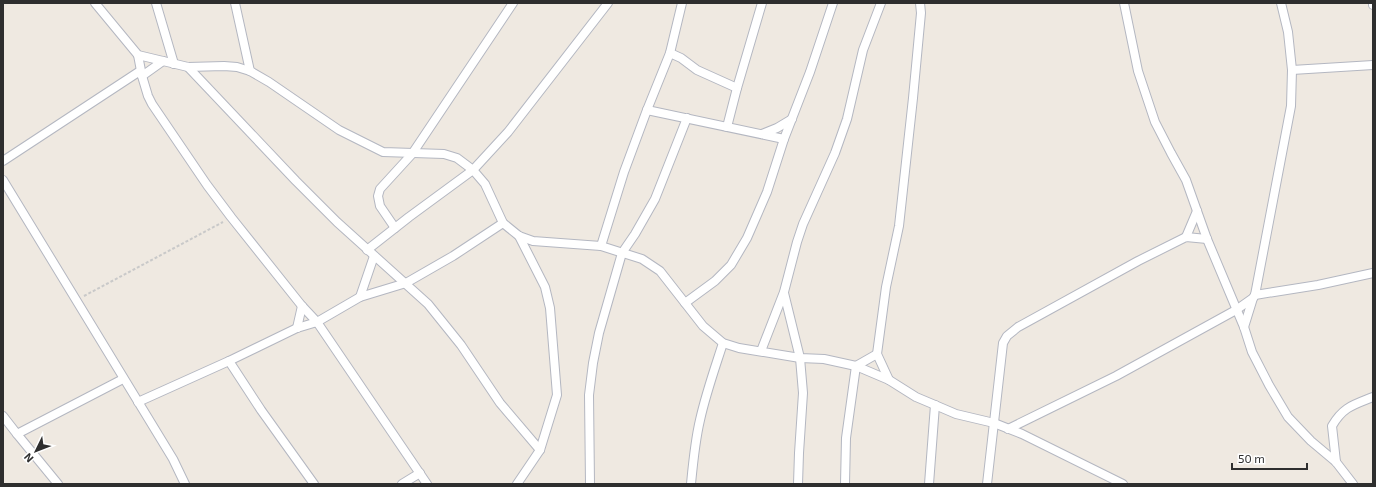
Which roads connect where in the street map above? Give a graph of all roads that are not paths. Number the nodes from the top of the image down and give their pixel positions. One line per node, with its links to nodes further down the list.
1 (95, 3): 14 (street)
2 (156, 3): 16 (street)
3 (235, 3): 20 (street)
4 (513, 3): 29 (street)
5 (608, 3): 31 (street)
6 (682, 3): 13 (street)
7 (762, 3): 22 (street)
8 (833, 3): 25 (street)
9 (881, 3): 45 (street)
10 (920, 3): 56 (street)
11 (1124, 3): 33 (street)
12 (1281, 3): 19 (street)
13 (670, 53): 22 (street); 23 (street)
14 (138, 55): 15 (street); 21 (street)
15 (163, 61): 16 (street); 21 (street)
16 (174, 64): 18 (street)
17 (1373, 64): 19 (street)
18 (188, 67): 20 (street); 40 (street)
19 (1292, 70): 46 (street)
20 (250, 71): 29 (street)
21 (141, 73): 30 (street); 49 (street)
22 (737, 88): 26 (street)
23 (647, 110): 24 (street); 39 (street)
24 (687, 118): 26 (street); 41 (street)
25 (792, 119): 27 (street); 28 (street)
26 (727, 127): 27 (street)
27 (762, 135): 28 (street)
28 (784, 139): 48 (street)
29 (412, 154): 31 (street); 35 (street)
30 (3, 161)
31 (473, 170): 34 (street); 35 (street)
32 (3, 180): 60 (street)
33 (1198, 211): 37 (street); 38 (street)
34 (503, 223): 36 (street); 44 (street)
35 (395, 228): 40 (street)
36 (519, 236): 39 (street); 69 (street)
37 (1186, 237): 38 (street); 66 (street)
38 (1207, 239): 50 (street)
39 (601, 246): 41 (street)
40 (367, 250): 42 (street)
41 (622, 253): 48 (street); 78 (street)
42 (374, 256): 44 (street); 47 (street)
43 (1373, 272): 46 (street)
44 (406, 283): 47 (street); 69 (street)
45 (784, 292): 55 (street); 57 (street)
46 (1254, 296): 50 (street); 52 (street)
47 (360, 297): 51 (street)
48 (685, 303): 54 (street)
49 (302, 306): 51 (street); 53 (street)
50 (1236, 310): 52 (street); 67 (street)
51 (317, 322): 53 (street); 71 (street)
52 (1244, 326): 70 (street)
53 (297, 328): 58 (street)
54 (723, 343): 55 (street); 79 (street)
55 (761, 351): 57 (street)
56 (877, 354): 59 (street); 61 (street)
57 (800, 358): 59 (street); 80 (street)
58 (229, 361): 63 (street); 74 (street)
59 (856, 366): 61 (street); 81 (street)
60 (123, 379): 63 (street); 68 (street)
61 (889, 380): 64 (street)
62 (1373, 397): 70 (street)
63 (138, 402): 73 (street)
64 (935, 405): 66 (street); 82 (street)
65 (3, 416): 68 (street)
66 (994, 423): 67 (street); 83 (street)
67 (1008, 429): 84 (street)
68 (17, 434): 72 (street)
69 (540, 450): 77 (street)
70 (1336, 462): 85 (street)
71 (420, 473): 75 (street); 76 (street)
72 (58, 484)
73 (185, 484)
74 (314, 484)
75 (402, 484)
76 (427, 484)
77 (517, 484)
78 (590, 484)
79 (691, 484)
80 (798, 484)
81 (845, 484)
82 (929, 484)
83 (987, 484)
84 (1123, 484)
85 (1353, 484)

